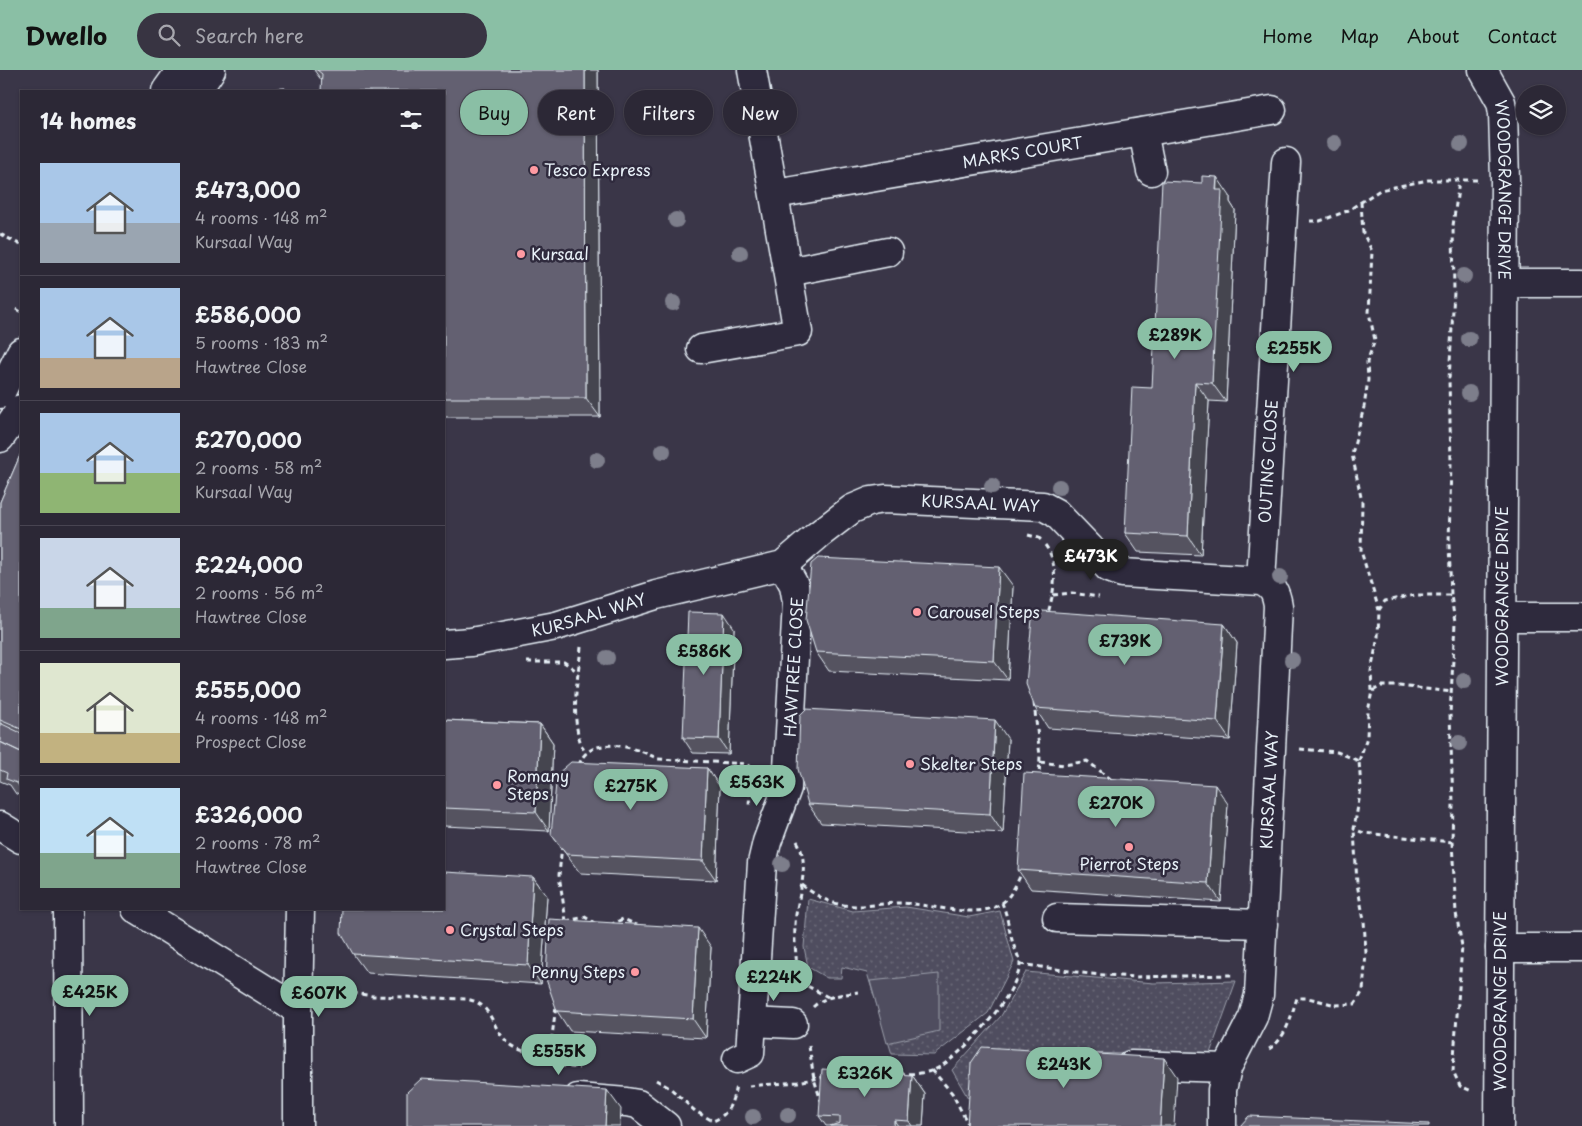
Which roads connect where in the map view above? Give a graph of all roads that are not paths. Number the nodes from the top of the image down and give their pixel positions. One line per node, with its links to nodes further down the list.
1 (159, 70): 6 (street)
2 (181, 70): 7 (street)
3 (211, 70): 8 (street)
4 (752, 70): 13 (street)
5 (1483, 70): 16 (street, WOODGRANGE DRIVE)
6 (151, 90)
7 (167, 90)
8 (198, 90)
9 (1272, 110): 10 (street, MARKS COURT)
10 (1143, 132): 12 (street); 13 (street, MARKS COURT)
11 (1286, 162): 25 (street, OUTING CLOSE)
12 (1151, 170)
13 (775, 194): 15 (street)
14 (888, 252): 15 (street)
15 (788, 272): 18 (street)
16 (1505, 283): 17 (street); 26 (street, WOODGRANGE DRIVE)
17 (1582, 283)
18 (701, 349)
19 (20, 354): 21 (street)
20 (20, 373): 21 (street)
21 (0, 393)
22 (20, 411): 23 (street)
23 (0, 438)
24 (783, 565): 25 (street, KURSAAL WAY); 28 (street, KURSAAL WAY); 39 (street, HAWTREE CLOSE)
25 (1261, 581): 35 (street, KURSAAL WAY)
26 (1502, 617): 27 (street); 36 (street, WOODGRANGE DRIVE)
27 (1582, 617)
28 (445, 644)
29 (0, 826): 30 (street)
30 (20, 838)
31 (68, 910): 47 (street)
32 (138, 910): 38 (street)
33 (300, 910): 38 (street)
34 (1057, 918): 35 (street)
35 (1263, 924): 42 (street, KURSAAL WAY)
36 (1500, 948): 37 (street); 50 (street, WOODGRANGE DRIVE)
37 (1582, 948)
38 (298, 1010): 48 (street)
39 (752, 1022): 40 (street); 41 (street, HAWTREE CLOSE)
40 (804, 1025)
41 (737, 1059)
42 (1231, 1060): 43 (street); 46 (street, KURSAAL WAY)
43 (1110, 1064)
44 (558, 1097): 49 (street)
45 (1250, 1122): 46 (street)
46 (1222, 1124)
47 (68, 1126)
48 (298, 1126)
49 (666, 1126)
50 (1499, 1126)

